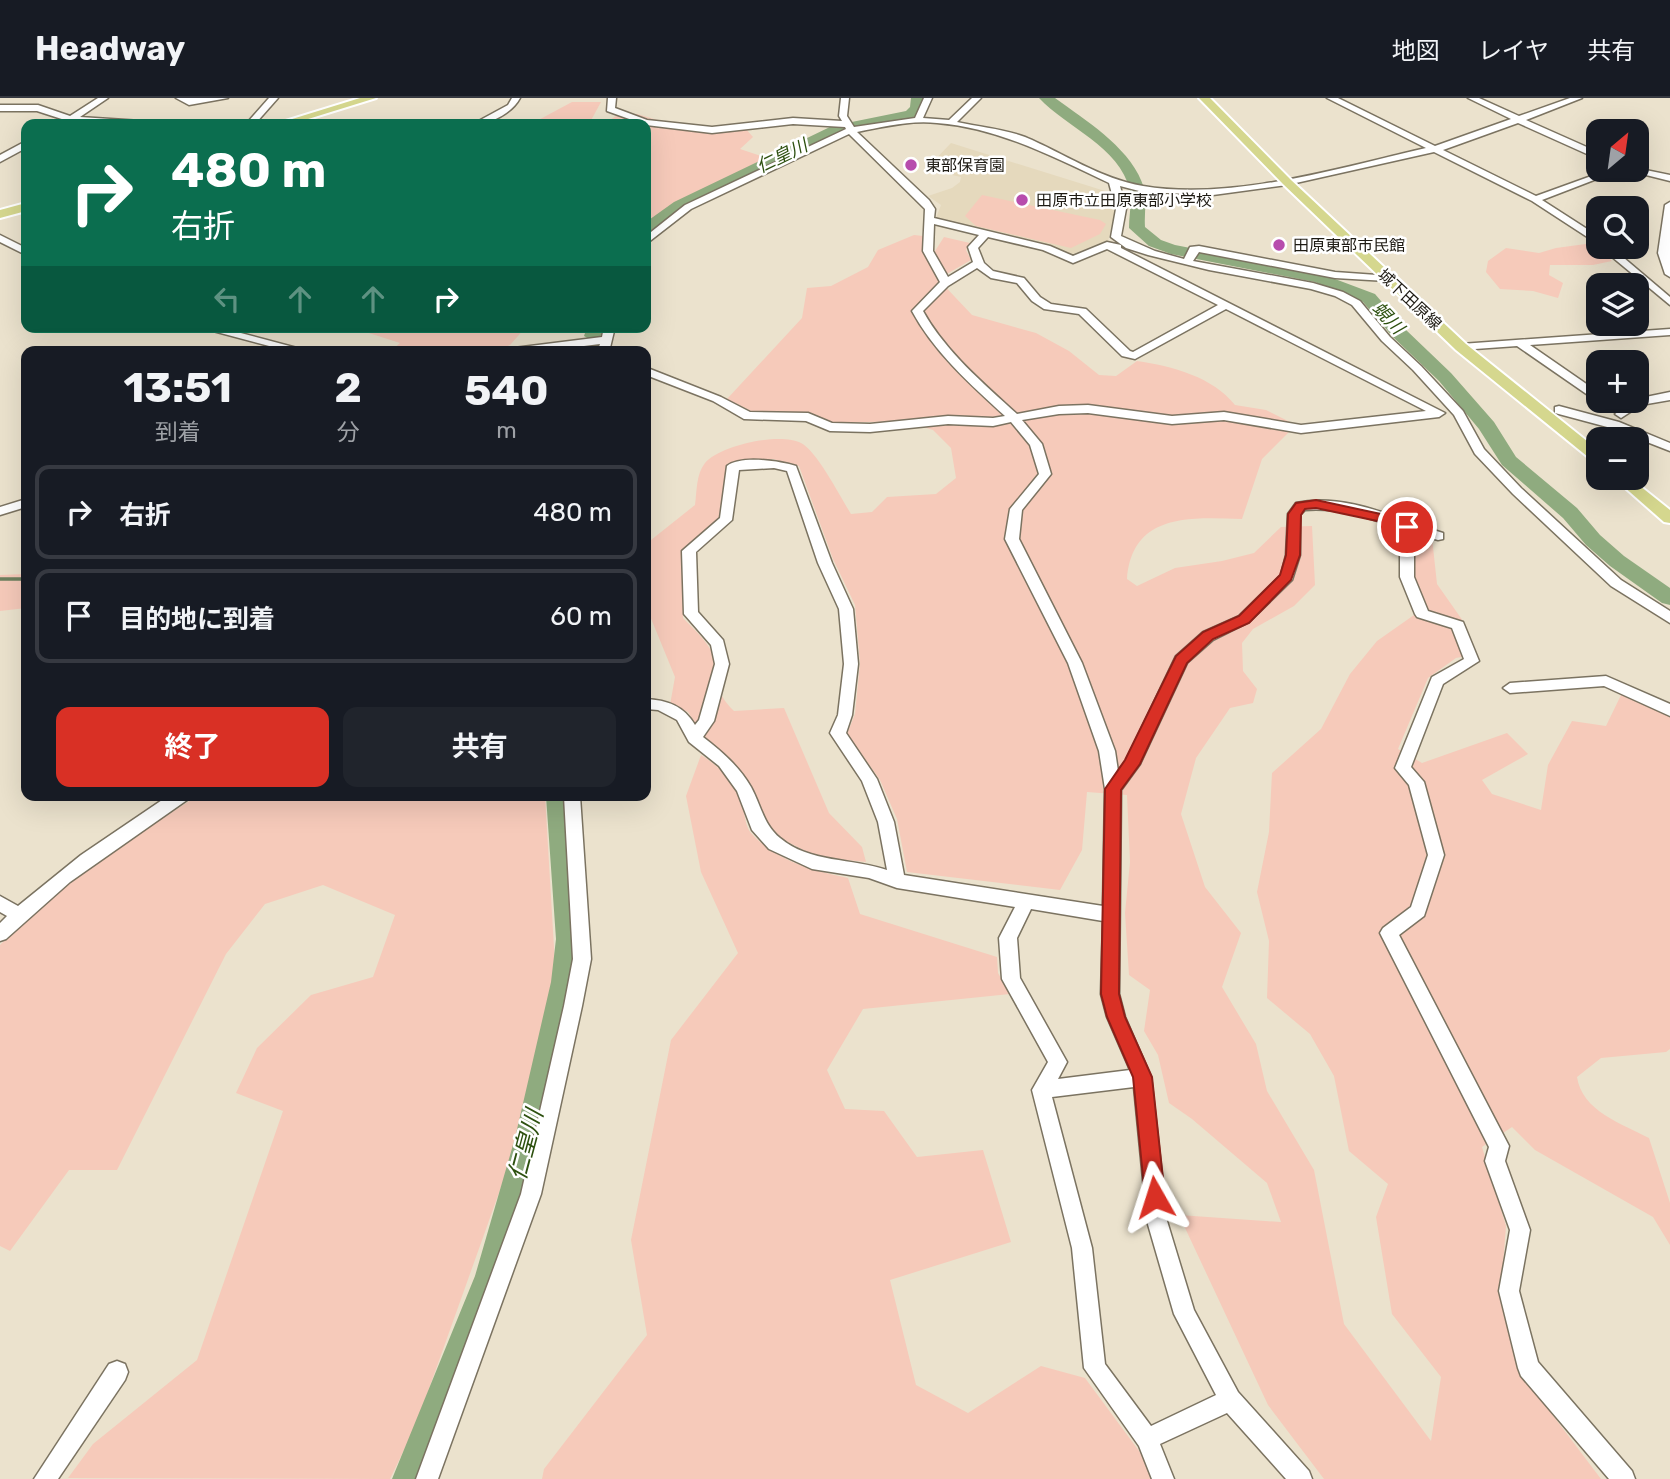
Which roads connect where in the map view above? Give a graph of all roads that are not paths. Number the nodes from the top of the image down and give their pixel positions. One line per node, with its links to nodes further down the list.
1 (104, 98): 20 (street)
2 (180, 98): 3 (street)
3 (223, 98)
4 (274, 98): 21 (street)
5 (371, 98): 22 (main road)
6 (516, 98): 23 (street)
7 (612, 98): 24 (street)
8 (845, 98): 29 (street)
9 (928, 98): 25 (street)
10 (977, 98): 28 (street)
11 (1205, 98): 38 (main road, 城下田原線)
12 (1331, 98): 17 (street)
13 (1362, 98): 17 (street)
14 (1472, 98): 26 (street)
15 (1578, 98): 26 (street)
16 (37, 103): 18 (street); 19 (street)
17 (1343, 104): 31 (street)
18 (0, 108)
19 (62, 119)
20 (72, 119)
21 (255, 119)
22 (298, 119)
23 (487, 119)
24 (638, 119)
25 (918, 120): 28 (street); 29 (street)
26 (1519, 120): 31 (street); 32 (street)
27 (651, 123): 29 (street)
28 (951, 123): 36 (street)
29 (848, 127): 43 (street); 46 (street)
30 (21, 147): 33 (street)
31 (1436, 149): 38 (street); 39 (street)
32 (1586, 151)
33 (0, 159)
34 (1649, 174): 35 (street)
35 (1670, 178)
36 (1114, 181): 38 (street); 50 (street)
37 (1586, 181): 39 (street)
38 (1287, 182): 55 (main road, 城下田原線)
39 (1535, 199): 45 (street)
40 (1670, 205): 54 (street)
41 (21, 208): 42 (main road)
42 (0, 214)
43 (929, 218): 44 (street); 56 (street)
44 (987, 233): 48 (street); 53 (street)
45 (1586, 233)
46 (651, 237)
47 (0, 238): 49 (street)
48 (1107, 245): 50 (street); 58 (street)
49 (21, 249)
50 (1153, 255): 51 (street)
51 (1191, 256): 55 (street); 83 (street)
52 (1619, 259): 57 (street)
53 (978, 264): 56 (street); 58 (street)
54 (1670, 274)
55 (1387, 278): 65 (main road, 城下田原線)
56 (945, 281): 73 (street)
57 (1670, 302)
58 (1224, 306): 73 (street)
59 (1670, 332): 61 (street)
60 (227, 333): 62 (street)
61 (1521, 344): 65 (street); 67 (street)
62 (282, 346)
63 (546, 346): 64 (street)
64 (598, 346)
65 (1461, 347): 71 (main road, 城下田原線)
66 (651, 372): 73 (street)
67 (1586, 389)
68 (1670, 396): 74 (street)
69 (1586, 402): 70 (street)
70 (1559, 410): 71 (street); 74 (street)
71 (1543, 413): 76 (main road, 城下田原線)
72 (1612, 413): 74 (street)
73 (1013, 417): 88 (street)
74 (1618, 420): 75 (street)
75 (1670, 447)
76 (1586, 448)
77 (1636, 490): 80 (main road)
78 (21, 505): 79 (street)
79 (0, 512)
80 (1670, 518)
81 (1407, 527): 82 (street); 88 (street); 106 (street)
82 (1438, 536)
83 (1670, 618)
84 (1510, 688): 86 (street)
85 (651, 704): 87 (street)
86 (1670, 710)
87 (694, 738): 91 (street); 91 (street)
88 (1113, 789): 95 (street)
89 (173, 801): 94 (street)
90 (572, 801): 103 (street)
91 (897, 881): 93 (street)
92 (0, 903): 94 (street)
93 (1025, 904): 95 (street); 98 (street)
94 (19, 915): 96 (street)
95 (1113, 915): 97 (street)
96 (0, 934)
97 (1142, 1077): 98 (street); 100 (street)
98 (1041, 1090): 101 (street)
99 (117, 1372): 102 (street)
100 (1230, 1400): 101 (street); 105 (street)
101 (1147, 1439): 104 (street)
102 (45, 1479)
103 (427, 1479)
104 (1163, 1479)
105 (1301, 1479)
106 (1624, 1479)

